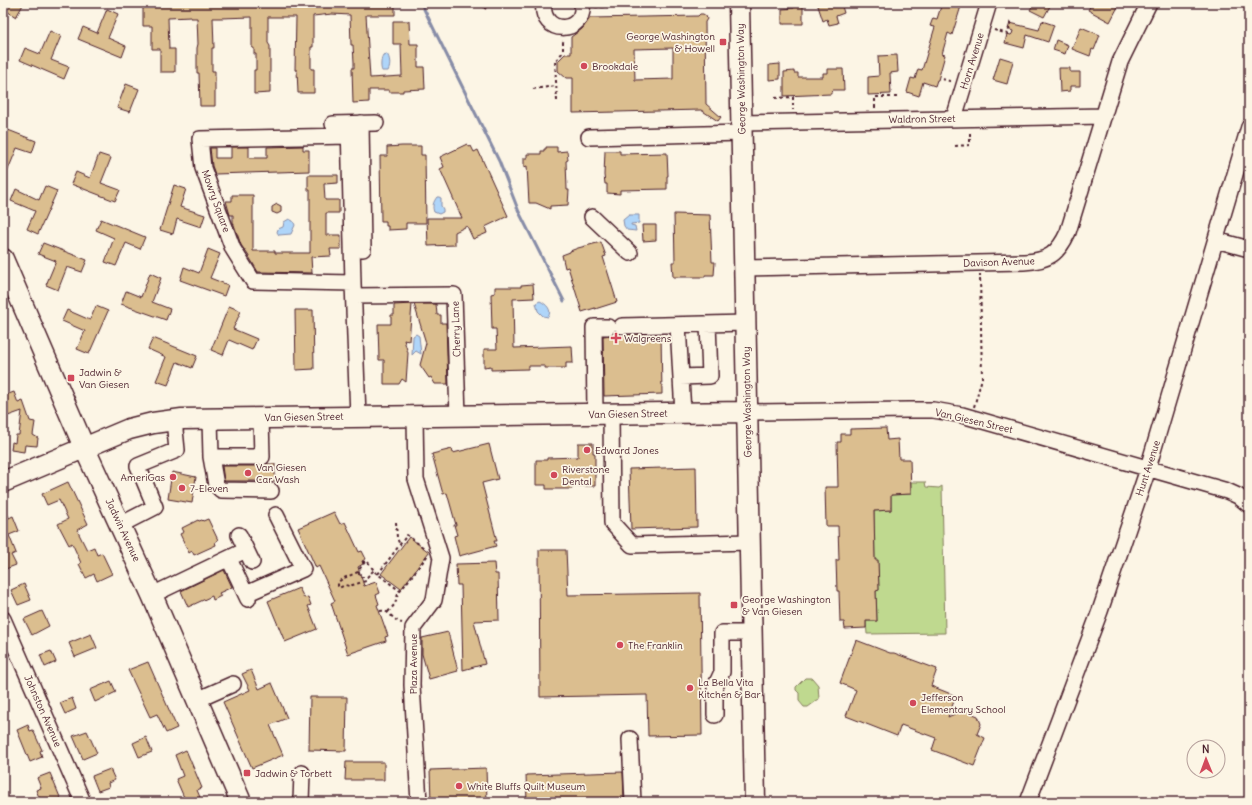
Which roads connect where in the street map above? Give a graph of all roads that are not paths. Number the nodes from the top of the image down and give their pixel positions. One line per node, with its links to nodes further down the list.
1 (544, 3): 4 (street)
2 (989, 3): 7 (street, Horn Avenue)
3 (1150, 3): 6 (street, Davison Avenue)
4 (585, 5)
5 (732, 5): 11 (main road, George Washington Way)
6 (1104, 116): 7 (street, Waldron Street); 18 (street, Davison Avenue)
7 (954, 118): 11 (street, Waldron Street)
8 (333, 124): 9 (street)
9 (359, 127): 19 (street); 19 (street, Mowry Square)
10 (1249, 127): 14 (street, Hunt Avenue)
11 (741, 128): 12 (street, Waldron Street); 18 (main road, George Washington Way)
12 (589, 137)
13 (592, 217): 16 (street)
14 (1216, 240): 15 (street); 35 (street, Hunt Avenue)
15 (1249, 249)
16 (630, 253)
17 (3, 259): 33 (main road, Jadwin Avenue)
18 (744, 268): 20 (main road, George Washington Way)
19 (354, 290): 27 (street); 28 (street, Cherry Lane)
20 (746, 323): 21 (street); 24 (main road, George Washington Way)
21 (708, 324): 22 (street); 23 (street)
22 (678, 325): 23 (street); 26 (street)
23 (681, 377): 25 (street)
24 (748, 412): 25 (main road, Van Giesen Street); 35 (street, Van Giesen Street); 42 (main road, George Washington Way)
25 (683, 413): 26 (main road, Van Giesen Street)
26 (603, 414): 28 (main road, Van Giesen Street); 42 (street)
27 (358, 416): 29 (main road, Van Giesen Street); 30 (main road, Van Giesen Street)
28 (458, 416): 29 (main road, Van Giesen Street)
29 (415, 417): 55 (street, Plaza Avenue)
30 (261, 418): 31 (main road, Van Giesen Street); 34 (street)
31 (210, 419): 32 (main road, Van Giesen Street); 34 (street)
32 (174, 420): 33 (main road, Van Giesen Street); 40 (street)
33 (84, 447): 36 (main road, Van Giesen Street); 40 (main road, Jadwin Avenue)
34 (211, 457): 37 (street)
35 (1148, 468): 38 (street, Van Giesen Street); 58 (street, Hunt Avenue)
36 (3, 482)
37 (271, 491)
38 (1249, 505)
39 (276, 515): 43 (street)
40 (120, 525): 44 (main road, Jadwin Avenue)
41 (239, 535): 43 (street)
42 (750, 542): 46 (main road, George Washington Way)
43 (229, 559): 44 (street)
44 (152, 594): 48 (main road, Jadwin Avenue)
45 (3, 619): 52 (street, Johnston Avenue)
46 (752, 633): 49 (street); 57 (main road, George Washington Way)
47 (233, 684): 48 (street)
48 (197, 700): 53 (main road, Jadwin Avenue)
49 (715, 715)
50 (630, 739): 56 (street)
51 (302, 773): 54 (street)
52 (83, 802)
53 (241, 802)
54 (301, 802)
55 (419, 802)
56 (633, 802)
57 (756, 802)
58 (1028, 802)

